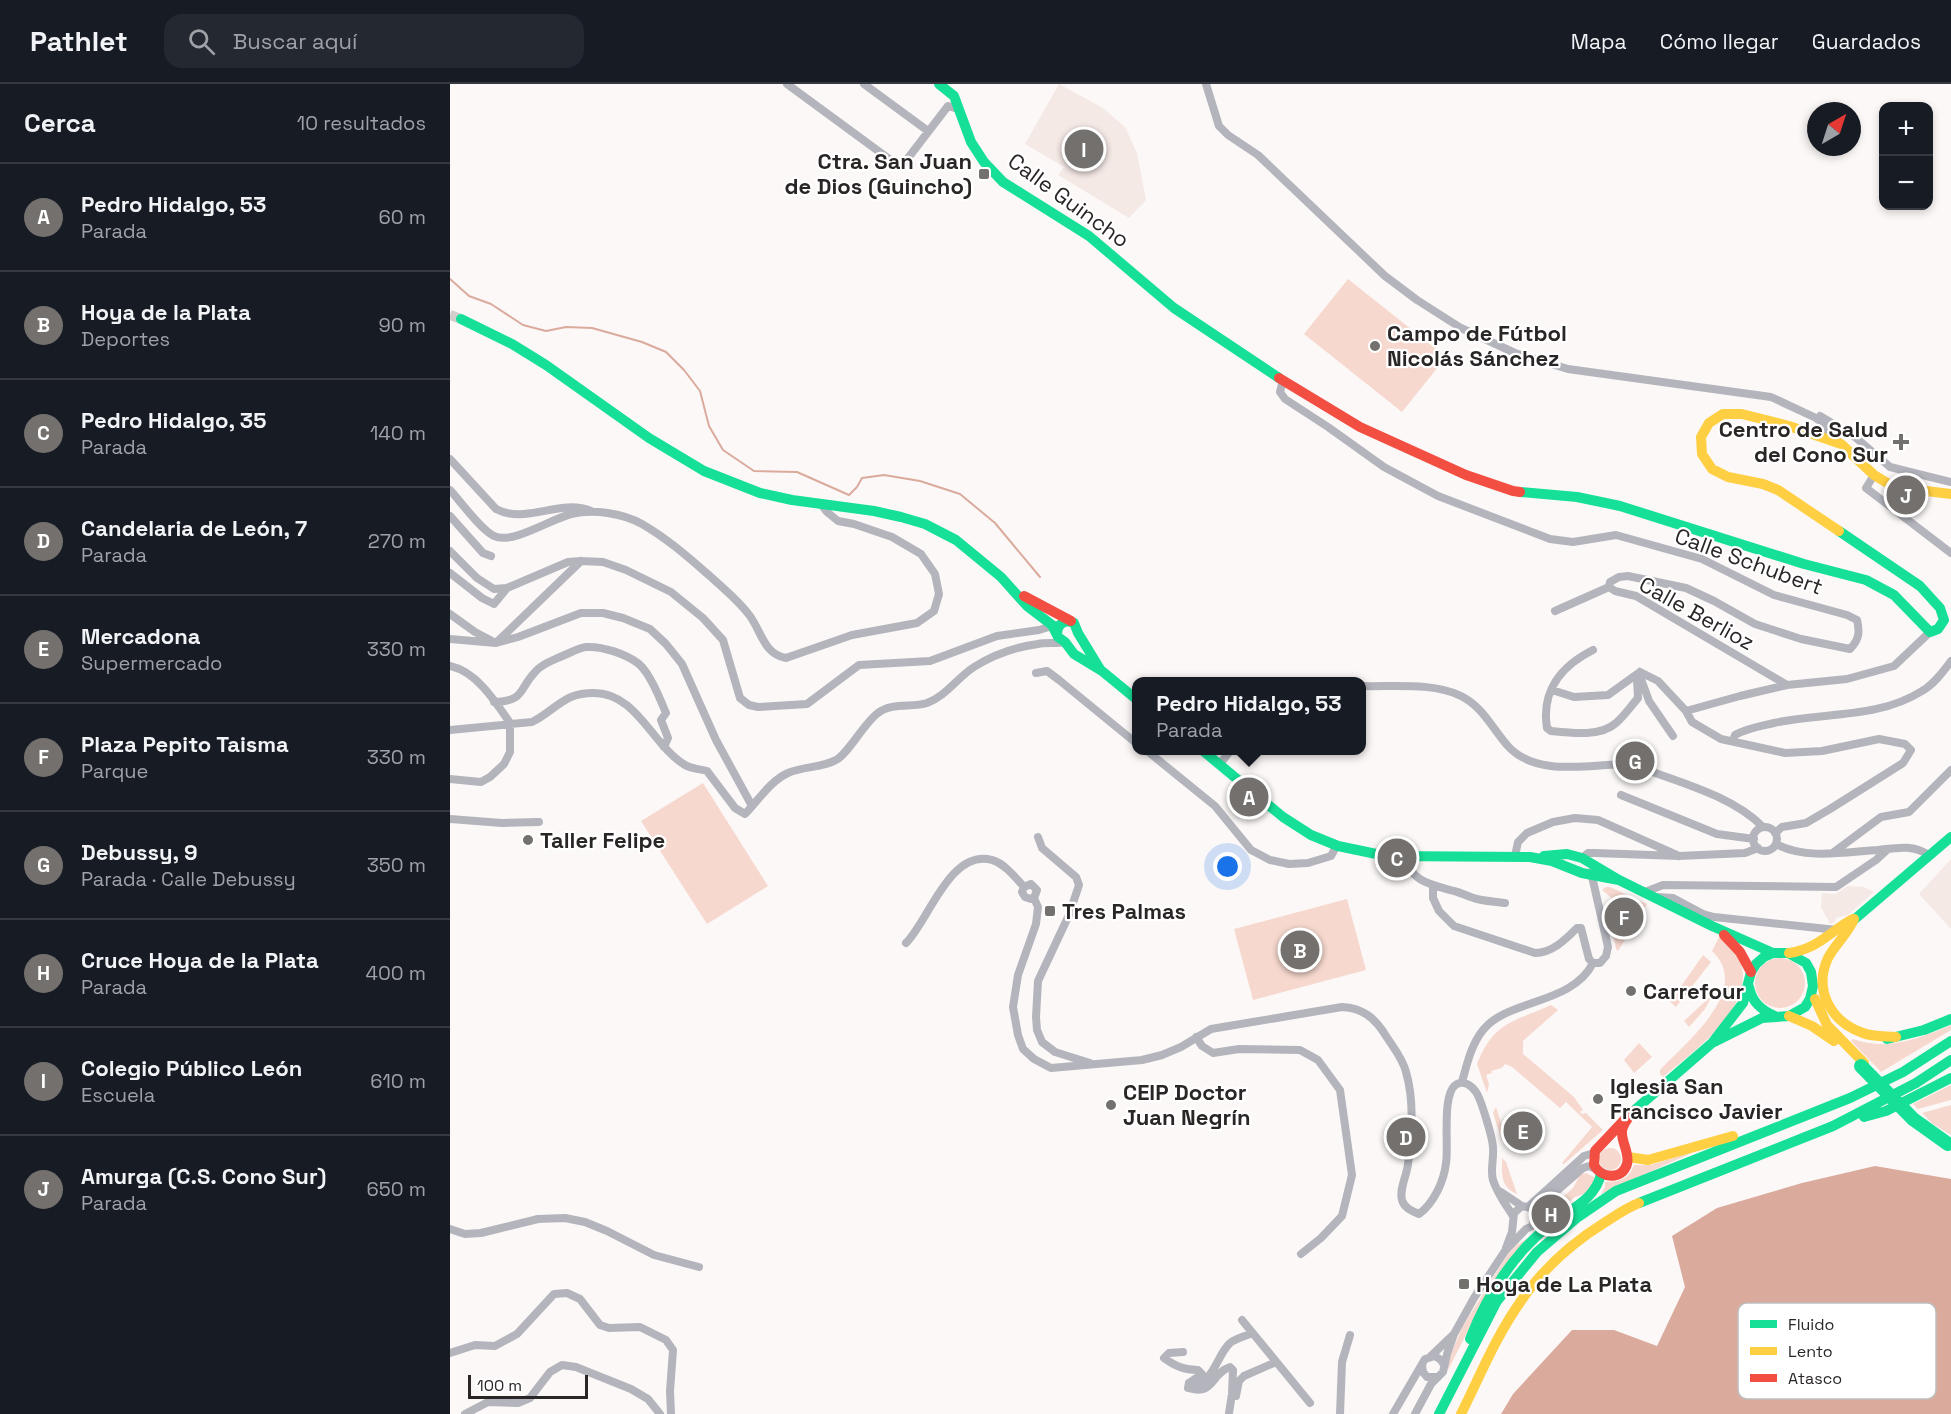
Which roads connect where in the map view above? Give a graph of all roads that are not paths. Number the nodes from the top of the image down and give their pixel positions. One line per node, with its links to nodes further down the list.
1 (787, 84): 6 (street)
2 (864, 84): 6 (street)
3 (939, 84): 5 (main road)
4 (1206, 84): 9 (street)
5 (954, 96): 6 (street); 8 (main road, Calle Guincho)
6 (928, 131)
7 (461, 320): 20 (main road)
8 (1283, 380): 28 (street, Calle Schubert); 35 (main road, Calle Guincho)
9 (1791, 405): 10 (street); 14 (street)
10 (1815, 418): 12 (street); 13 (street)
11 (1789, 426): 12 (street); 14 (main road); 33 (main road)
12 (1815, 430): 13 (street)
13 (1831, 432): 14 (street); 14 (street)
14 (1845, 439): 16 (main road); 17 (street)
15 (450, 459): 21 (street)
16 (1874, 475): 19 (main road); 24 (street)
17 (1951, 482)
18 (450, 490): 21 (street)
19 (1951, 494)
20 (821, 504): 21 (street); 30 (main road)
21 (596, 513)
22 (450, 516): 25 (street)
23 (450, 551): 29 (street)
24 (1951, 553)
25 (491, 556)
26 (581, 561): 29 (street); 34 (street); 37 (street)
27 (450, 573): 29 (street)
28 (1609, 587): 31 (street, Calle Berlioz); 43 (street, Calle Berlioz)
29 (507, 588)
30 (1011, 588): 34 (main road); 34 (main road)
31 (1555, 611)
32 (450, 615): 37 (street)
33 (1948, 622): 35 (main road)
34 (1064, 630): 46 (main road); 62 (street)
35 (1930, 632): 43 (street)
36 (450, 639): 37 (street)
37 (496, 643): 62 (street)
38 (1593, 650): 45 (street)
39 (1951, 662): 53 (street)
40 (450, 666): 47 (street)
41 (1640, 672): 45 (street); 45 (street); 48 (street); 51 (street)
42 (1036, 673): 52 (street)
43 (1787, 685): 48 (street)
44 (1366, 686): 65 (street)
45 (1552, 690)
46 (1132, 695)
47 (494, 702): 49 (street); 54 (street)
48 (1686, 711): 53 (street)
49 (510, 723): 50 (street); 54 (street); 60 (street)
50 (450, 730)
51 (1673, 736)
52 (1132, 739)
53 (1733, 741): 66 (street)
54 (664, 747): 62 (street)
55 (1152, 755): 71 (street)
56 (1208, 755): 58 (main road)
57 (1227, 755): 58 (street)
58 (1220, 765): 71 (main road)
59 (1951, 770): 74 (street)
60 (450, 779)
61 (1620, 795): 69 (street)
62 (753, 806)
63 (450, 819): 64 (street)
64 (538, 822)
65 (1763, 827): 66 (street); 69 (street)
66 (1776, 833): 70 (street)
67 (1038, 837): 103 (street)
68 (1951, 837): 75 (main road)
69 (1754, 839): 72 (street)
70 (1776, 844): 72 (street); 74 (street)
71 (1337, 845): 76 (main road)
72 (1758, 848): 78 (street)
73 (1888, 849): 74 (street); 75 (street); 84 (street)
74 (1834, 852)
75 (1928, 855): 86 (main road)
76 (1402, 856): 77 (main road); 83 (street)
77 (1515, 856): 78 (street); 80 (main road)
78 (1679, 856): 79 (street)
79 (1584, 859): 80 (main road); 81 (street); 82 (main road)
80 (1566, 861): 81 (main road)
81 (1598, 876): 82 (main road); 92 (street)
82 (1619, 880): 84 (main road)
83 (1433, 886): 85 (street); 92 (street)
84 (1649, 895): 87 (main road); 88 (street)
85 (1505, 903)
86 (1854, 919): 88 (main road); 94 (main road); 99 (main road)
87 (1712, 926): 90 (main road); 93 (main road)
88 (1837, 930): 91 (main road)
89 (906, 943): 103 (street)
90 (1773, 953): 91 (main road); 93 (main road)
91 (1788, 953): 94 (main road)
92 (1593, 963): 106 (street)
93 (1750, 978): 96 (main road); 101 (main road)
94 (1813, 986): 95 (main road); 96 (main road)
95 (1820, 1010): 99 (main road); 104 (main road)
96 (1785, 1016): 101 (main road); 104 (main road)
97 (1951, 1019): 99 (main road)
98 (1196, 1037): 103 (street); 106 (street); 121 (street)
99 (1896, 1037)
100 (1951, 1041): 108 (main road)
101 (1712, 1043): 107 (main road)
102 (1951, 1060): 109 (main road)
103 (1094, 1065)
104 (1863, 1065): 110 (main road, bridge)
105 (1951, 1078): 109 (main road)
106 (1462, 1082): 114 (street)
107 (1634, 1111): 111 (main road); 112 (main road)
108 (1804, 1117): 112 (main road); 135 (main road)
109 (1833, 1126): 148 (main road)
110 (1950, 1143)
111 (1597, 1148): 112 (main road); 113 (main road); 115 (street)
112 (1626, 1152): 113 (main road)
113 (1599, 1172): 116 (street); 135 (main road)
114 (1497, 1190): 115 (street); 117 (street)
115 (1525, 1206): 116 (street); 117 (street)
116 (1536, 1217): 119 (street)
117 (1513, 1218): 119 (street); 120 (street)
118 (450, 1229): 122 (street)
119 (1526, 1229): 120 (street)
120 (1505, 1251): 125 (street)
121 (1301, 1254)
122 (699, 1267)
123 (1242, 1320): 124 (street)
124 (1252, 1333): 130 (street); 136 (street)
125 (1454, 1334): 129 (street); 132 (street)
126 (1350, 1335): 144 (street)
127 (1183, 1352): 136 (street)
128 (450, 1353): 142 (street)
129 (1431, 1356): 131 (street); 132 (street)
130 (1276, 1362): 139 (street); 143 (street)
131 (1422, 1365): 133 (street); 137 (street)
132 (1444, 1366): 134 (street)
133 (1426, 1376): 134 (street); 137 (street); 138 (street)
134 (1438, 1377): 138 (street)
135 (1458, 1377): 147 (main road)
136 (1189, 1383): 143 (street)
137 (1411, 1385): 145 (street)
138 (1422, 1400): 146 (street)
139 (1310, 1403)
140 (465, 1414): 141 (street)
141 (660, 1414)
142 (671, 1414)
143 (1229, 1414)
144 (1340, 1414)
145 (1393, 1414)
146 (1415, 1414)
147 (1439, 1414)
148 (1461, 1414)

